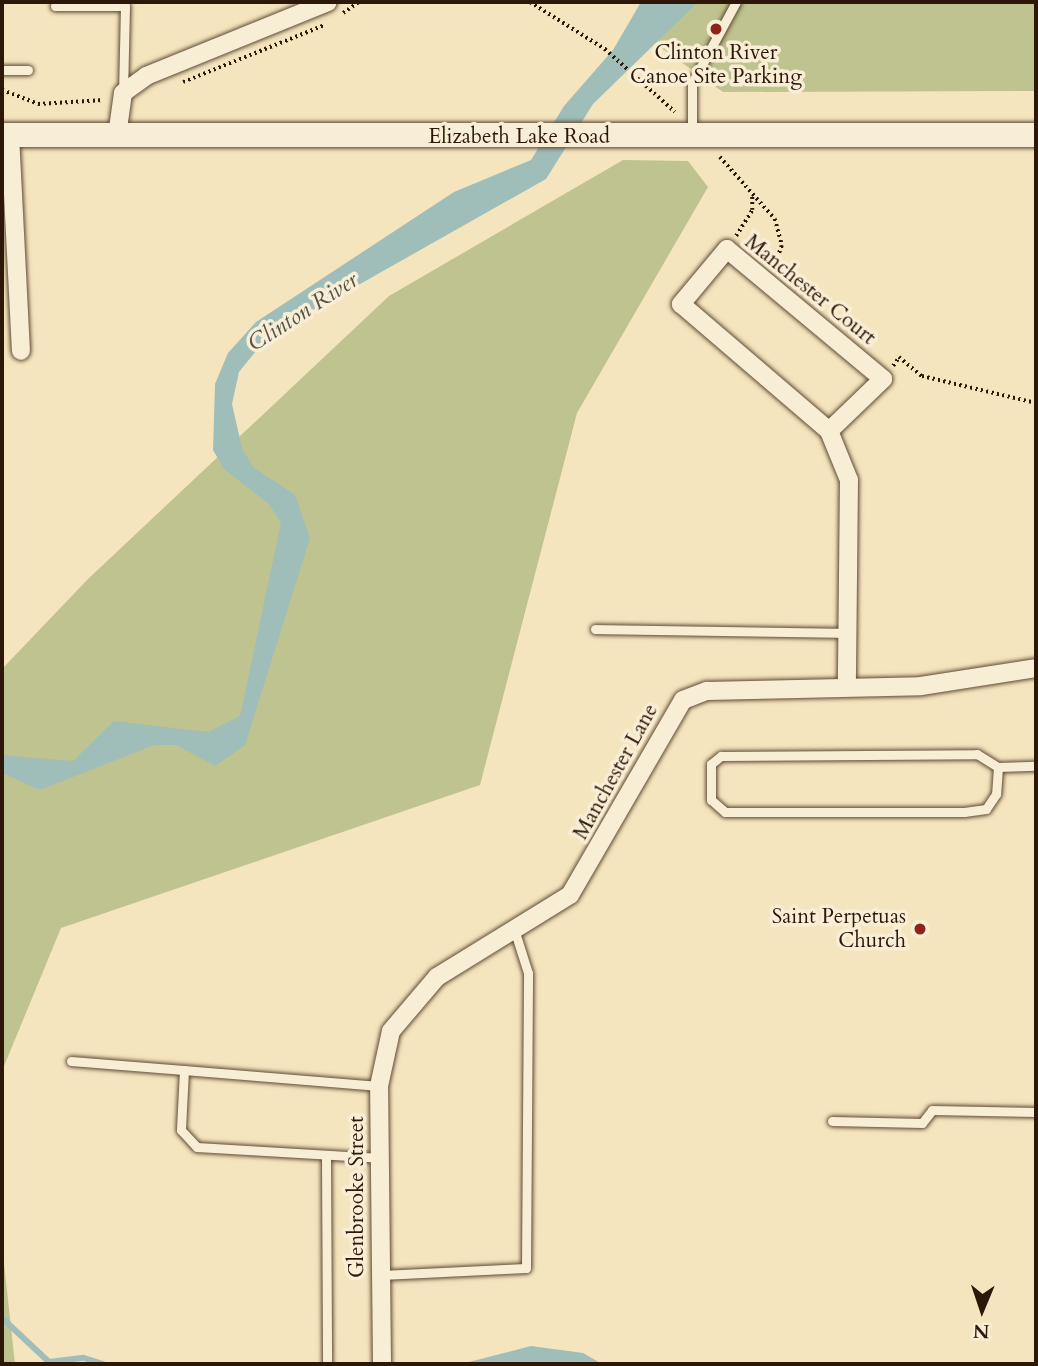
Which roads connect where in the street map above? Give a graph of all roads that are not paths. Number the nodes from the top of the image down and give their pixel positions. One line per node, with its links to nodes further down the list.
1 (328, 2): 6 (street)
2 (736, 2): 10 (lane)
3 (55, 6): 6 (lane)
4 (2, 70): 5 (lane)
5 (28, 70)
6 (122, 97): 9 (street)
7 (6, 135): 9 (street, Elizabeth Lake Road); 11 (street)
8 (1036, 135): 10 (street, Elizabeth Lake Road)
9 (117, 136): 10 (street, Elizabeth Lake Road)
10 (692, 136)
11 (21, 351)
12 (829, 431): 12 (street, Manchester Court); 14 (street, Manchester Court)
13 (595, 629): 14 (lane)
14 (848, 633): 16 (street, Manchester Court)
15 (1033, 666): 16 (street, Manchester Lane)
16 (847, 687): 19 (street, Manchester Lane)
17 (1036, 766): 18 (lane)
18 (998, 767): 18 (lane)
19 (515, 932): 20 (street, Manchester Lane); 28 (lane)
20 (391, 1031): 23 (street, Glenbrooke Street)
21 (71, 1061): 22 (lane)
22 (184, 1070): 23 (lane); 26 (lane)
23 (379, 1086): 27 (street, Glenbrooke Street)
24 (1036, 1112): 25 (lane)
25 (832, 1121)
26 (326, 1155): 27 (lane); 29 (lane)
27 (380, 1158): 28 (street, Glenbrooke Street)
28 (381, 1275): 30 (street, Glenbrooke Street)
29 (327, 1364)
30 (382, 1364)

